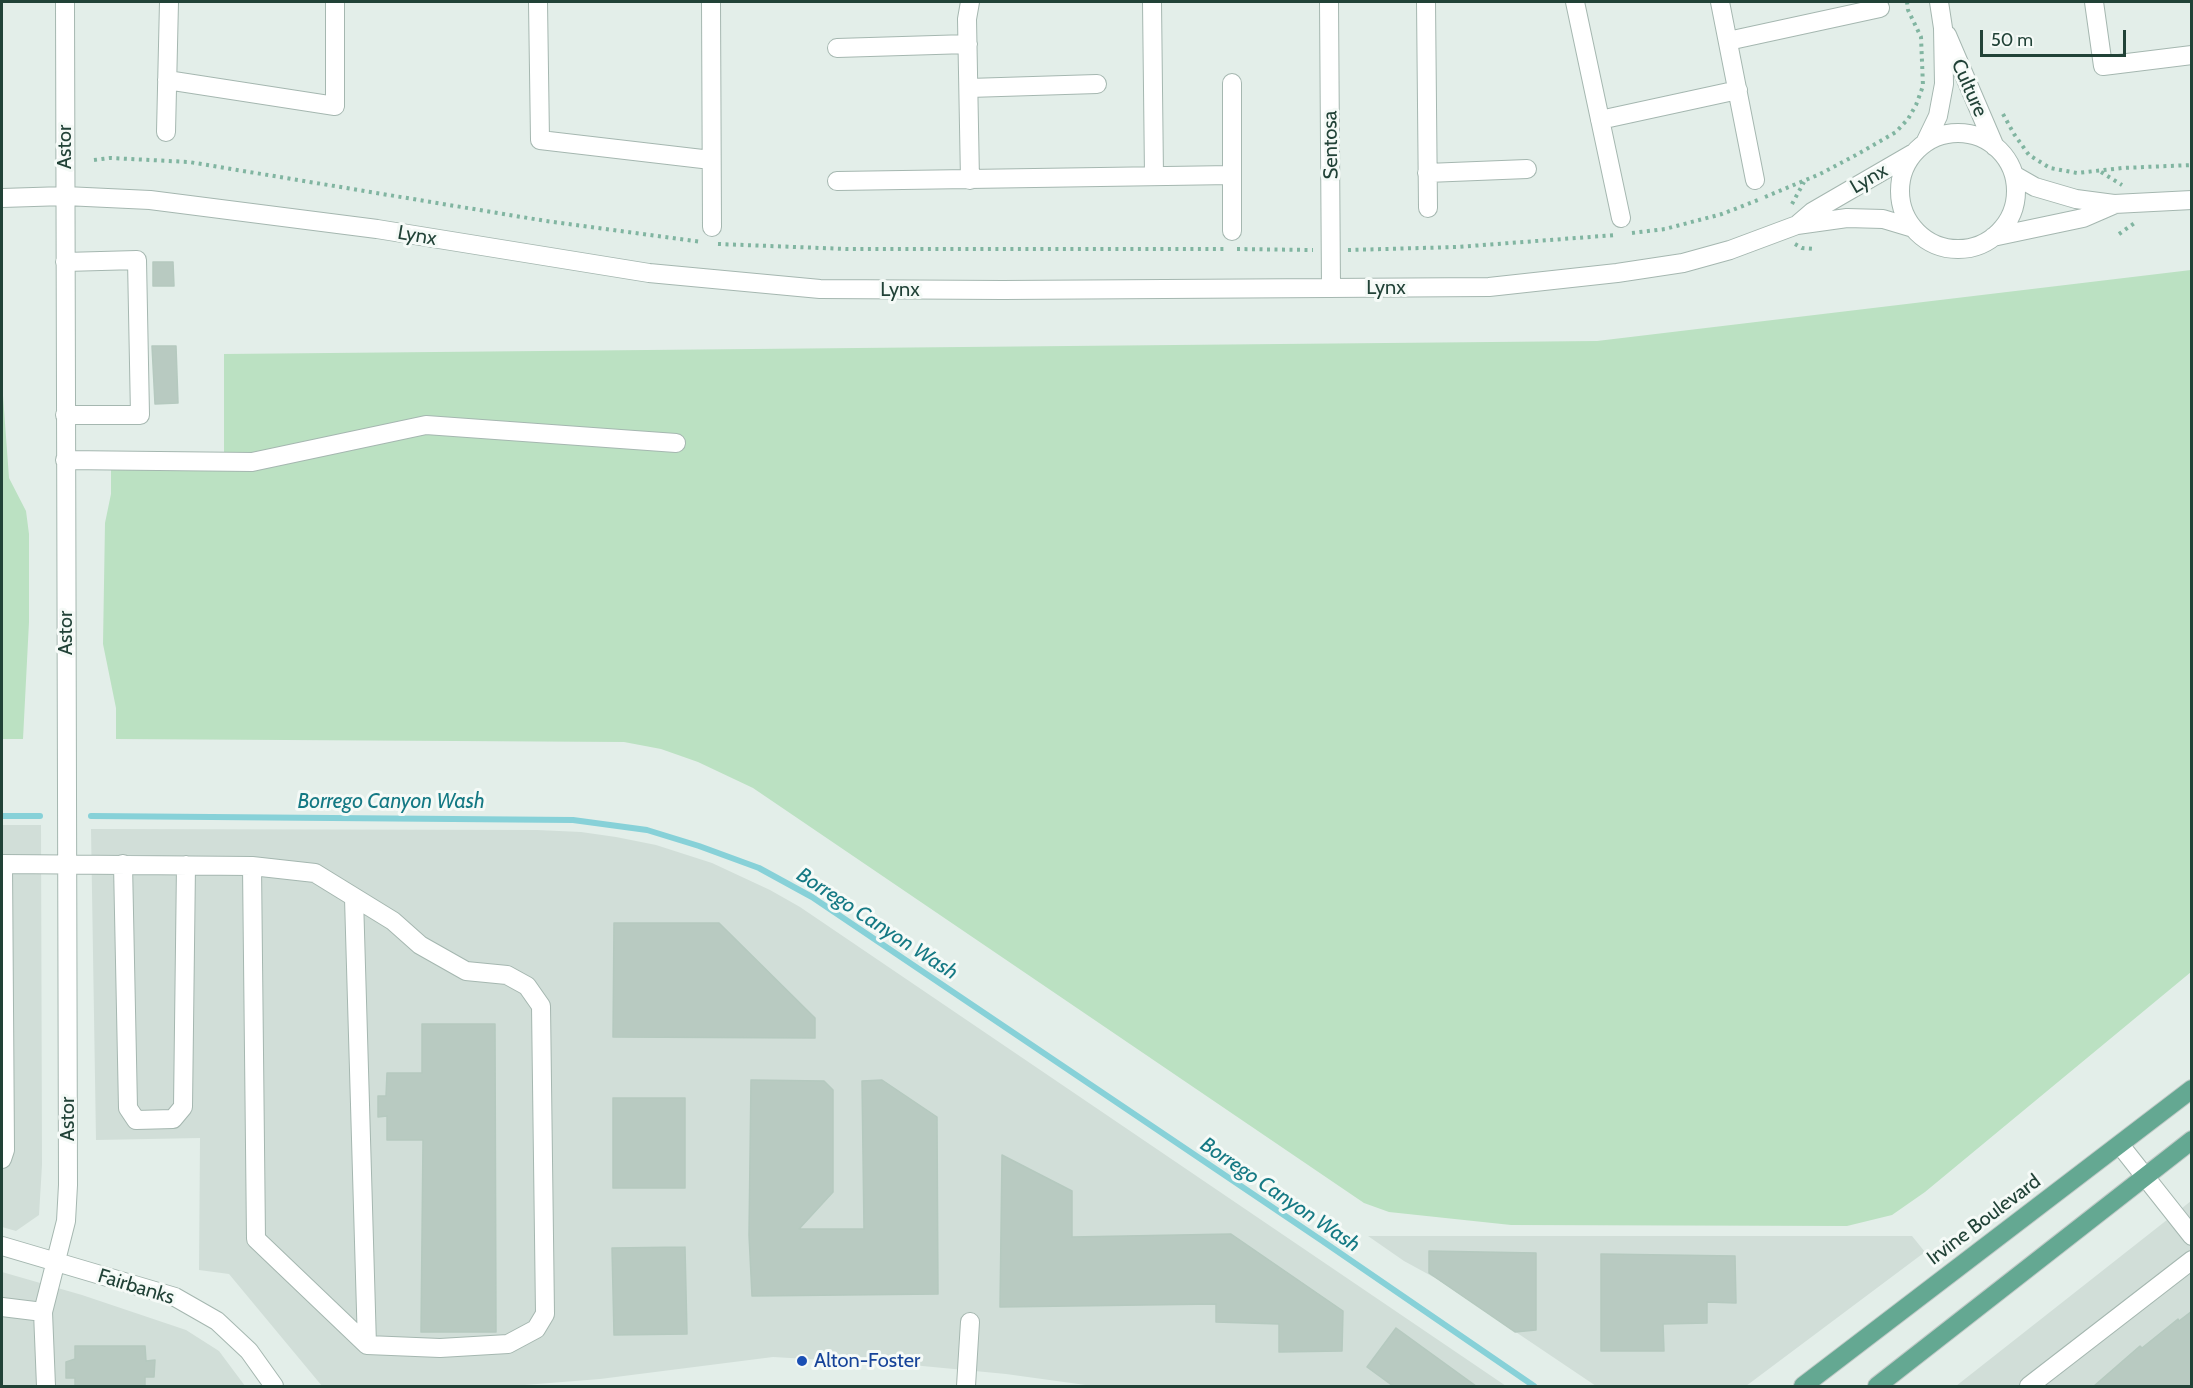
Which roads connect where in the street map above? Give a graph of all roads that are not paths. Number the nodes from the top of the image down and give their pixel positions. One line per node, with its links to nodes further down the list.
1 (65, 2): 38 (street, Astor)
2 (169, 2): 20 (street)
3 (336, 2): 20 (street)
4 (538, 2): 29 (street)
5 (711, 2): 29 (street)
6 (970, 2): 17 (street)
7 (1152, 2): 34 (street)
8 (1329, 2): 50 (street, Sentosa)
9 (1426, 2): 31 (street)
10 (1575, 2): 25 (street)
11 (1720, 2): 16 (street)
12 (1939, 2): 15 (street, Culture)
13 (2094, 2): 19 (street)
14 (1880, 8): 16 (street)
15 (1943, 28): 27 (street, Culture); 28 (street, Culture)
16 (1728, 41): 24 (street)
17 (968, 44): 18 (street); 23 (street)
18 (837, 48)
19 (2192, 55)
20 (167, 80): 26 (street)
21 (1232, 83): 32 (street)
22 (1096, 84): 23 (street)
23 (969, 88): 35 (street)
24 (1738, 90): 25 (street); 36 (street)
25 (1600, 120): 46 (street)
26 (166, 132)
27 (1995, 147): 28 (street); 33 (street)
28 (1919, 148): 43 (street, Lynx); 45 (street)
29 (711, 160): 44 (street)
30 (1527, 169): 31 (street)
31 (1427, 173): 42 (street)
32 (1232, 175): 34 (street); 47 (street)
33 (2014, 175): 41 (street); 48 (street)
34 (1154, 176): 35 (street)
35 (970, 180): 37 (street)
36 (1755, 180)
37 (837, 181)
38 (65, 196): 39 (street, Lynx); 49 (street, Astor); 50 (street, Lynx)
39 (2, 198)
40 (2192, 200): 41 (street)
41 (2114, 204): 48 (street)
42 (1428, 208)
43 (1797, 225): 45 (street, Lynx); 50 (street, Lynx)
44 (712, 227)
45 (1913, 228): 48 (street)
46 (1624, 229)
47 (1232, 231)
48 (1993, 237)
49 (65, 262): 51 (street, Astor); 51 (street)
50 (1331, 288)
51 (65, 415): 53 (street, Astor)
52 (676, 443): 53 (street)
53 (65, 460): 54 (street, Astor)
54 (67, 863): 55 (street); 56 (street); 68 (street, Astor)
55 (2, 864): 63 (street)
56 (123, 864): 57 (street); 57 (street)
57 (186, 865): 58 (street)
58 (252, 866): 59 (street); 72 (street)
59 (354, 898): 72 (street); 72 (street)
60 (2192, 1089): 62 (main road, Irvine Boulevard)
61 (2192, 1140): 64 (main road)
62 (2120, 1145): 64 (street); 76 (main road, Irvine Boulevard)
63 (2, 1159)
64 (2144, 1177): 65 (street); 77 (main road)
65 (2192, 1236)
66 (2, 1246): 68 (street, Fairbanks)
67 (2192, 1260): 78 (street)
68 (56, 1262): 70 (street, Astor); 74 (street, Fairbanks)
69 (2, 1307): 70 (street)
70 (43, 1312): 73 (street, Astor)
71 (970, 1322): 75 (street)
72 (367, 1345)
73 (46, 1386)
74 (274, 1386)
75 (966, 1386)
76 (1803, 1386)
77 (1877, 1386)
78 (2029, 1386)

